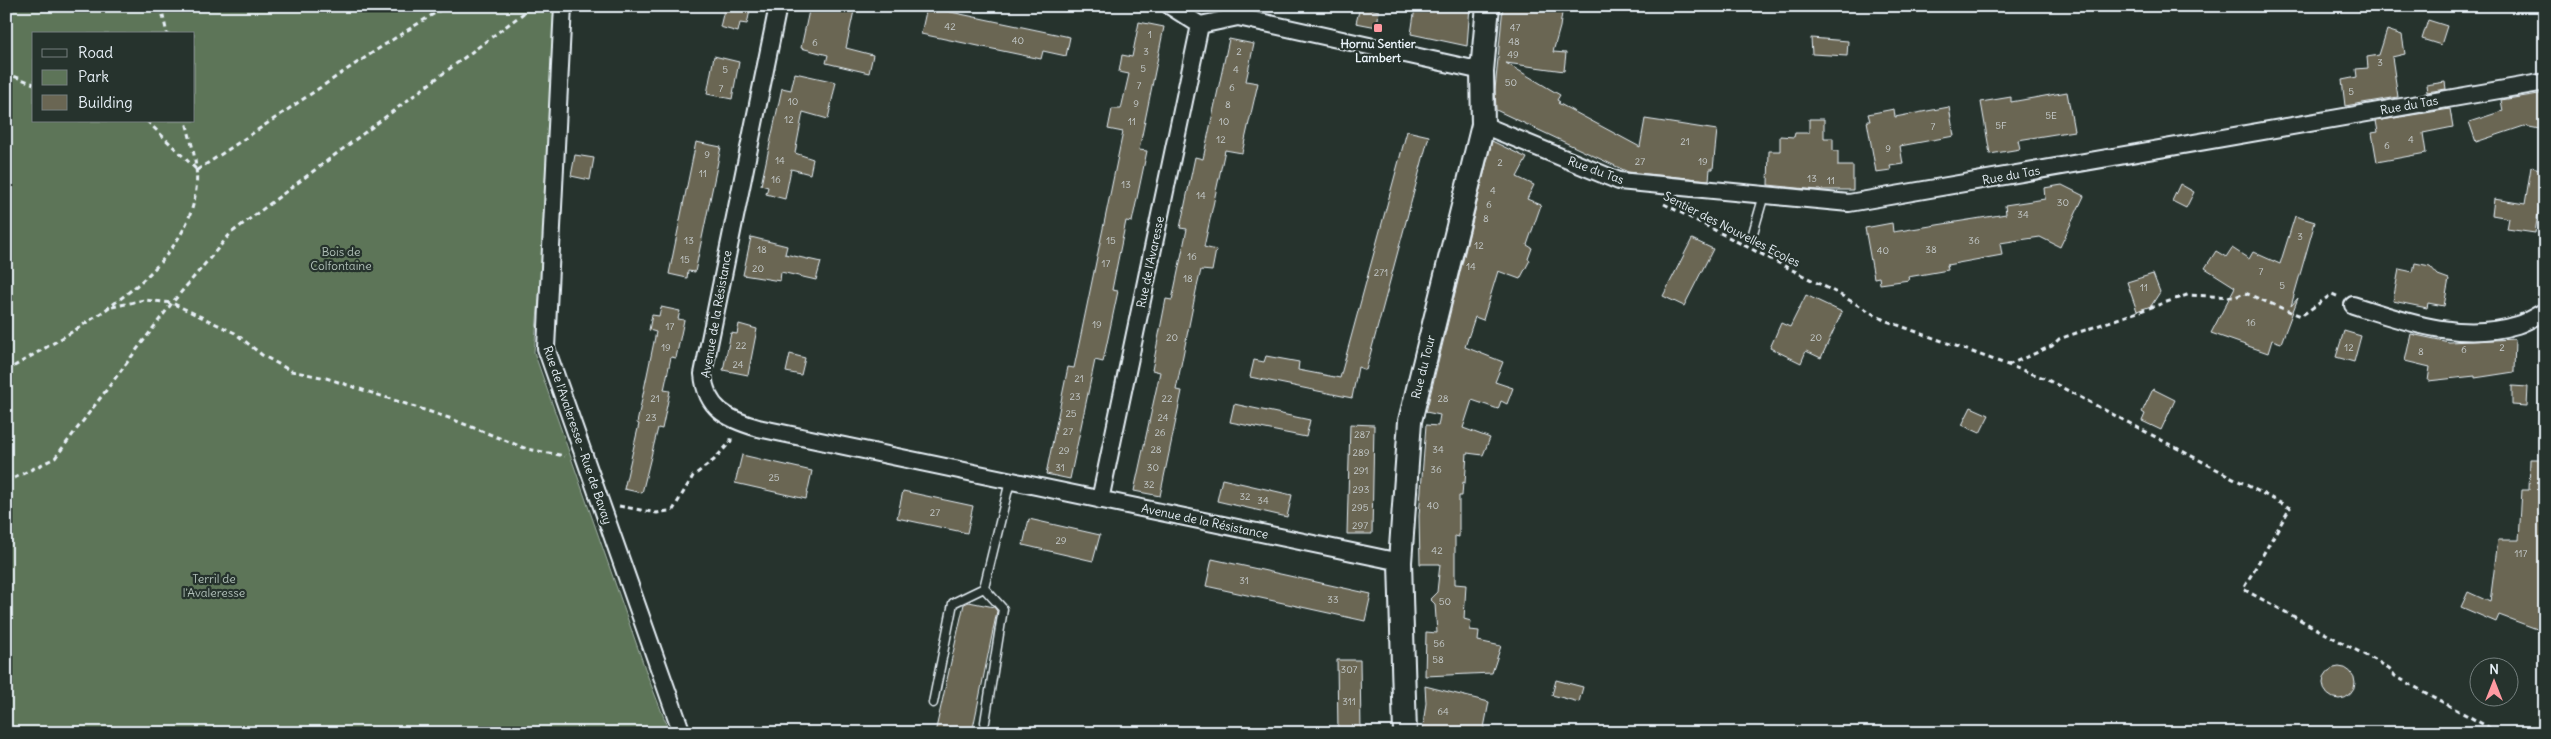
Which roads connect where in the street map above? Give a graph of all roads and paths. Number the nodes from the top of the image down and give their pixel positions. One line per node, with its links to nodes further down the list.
1 (161, 6): 9 (path)
2 (447, 6): 17 (path)
3 (533, 6): 21 (path)
4 (563, 6): 28 (street, Rue de l'Avaleresse - Rue de Bavay)
5 (778, 6): 27 (street, Avenue de la Résistance)
6 (1170, 6): 8 (street)
7 (1488, 6): 10 (street, Rue du Tour)
8 (1200, 25): 10 (street); 31 (street, Rue de l'Avaresse)
9 (167, 32)
10 (1482, 72): 16 (street, Rue du Tour)
11 (6, 73): 13 (path)
12 (2545, 82): 18 (street, Rue du Tas)
13 (32, 83)
14 (149, 122): 17 (path)
15 (186, 122): 17 (path)
16 (1483, 125): 18 (street, Rue du Tas); 33 (street, Rue du Tour)
17 (197, 170): 23 (path)
18 (1764, 195): 20 (lane)
19 (1662, 203): 25 (path, Sentier des Nouvelles Ecoles)
20 (1753, 233)
21 (172, 303): 23 (path); 28 (path); 30 (path)
22 (2353, 305): 24 (street); 25 (path)
23 (112, 307): 26 (path)
24 (2545, 311)
25 (2007, 365): 39 (path, Sentier des Nouvelles Ecoles)
26 (6, 371)
27 (733, 421): 29 (street, Avenue de la Résistance); 32 (path)
28 (589, 466): 32 (street, Rue de l'Avaleresse - Rue de Bavay)
29 (1010, 481): 31 (street, Avenue de la Résistance); 34 (lane)
30 (6, 482)
31 (1100, 500): 33 (street, Avenue de la Résistance)
32 (602, 504): 37 (street, Rue de l'Avaleresse - Rue de Bavay)
33 (1400, 562): 38 (street, Rue du Tour)
34 (984, 588): 35 (lane); 36 (lane)
35 (933, 703)
36 (985, 722)
37 (682, 733)
38 (1405, 733)
39 (2499, 733)

